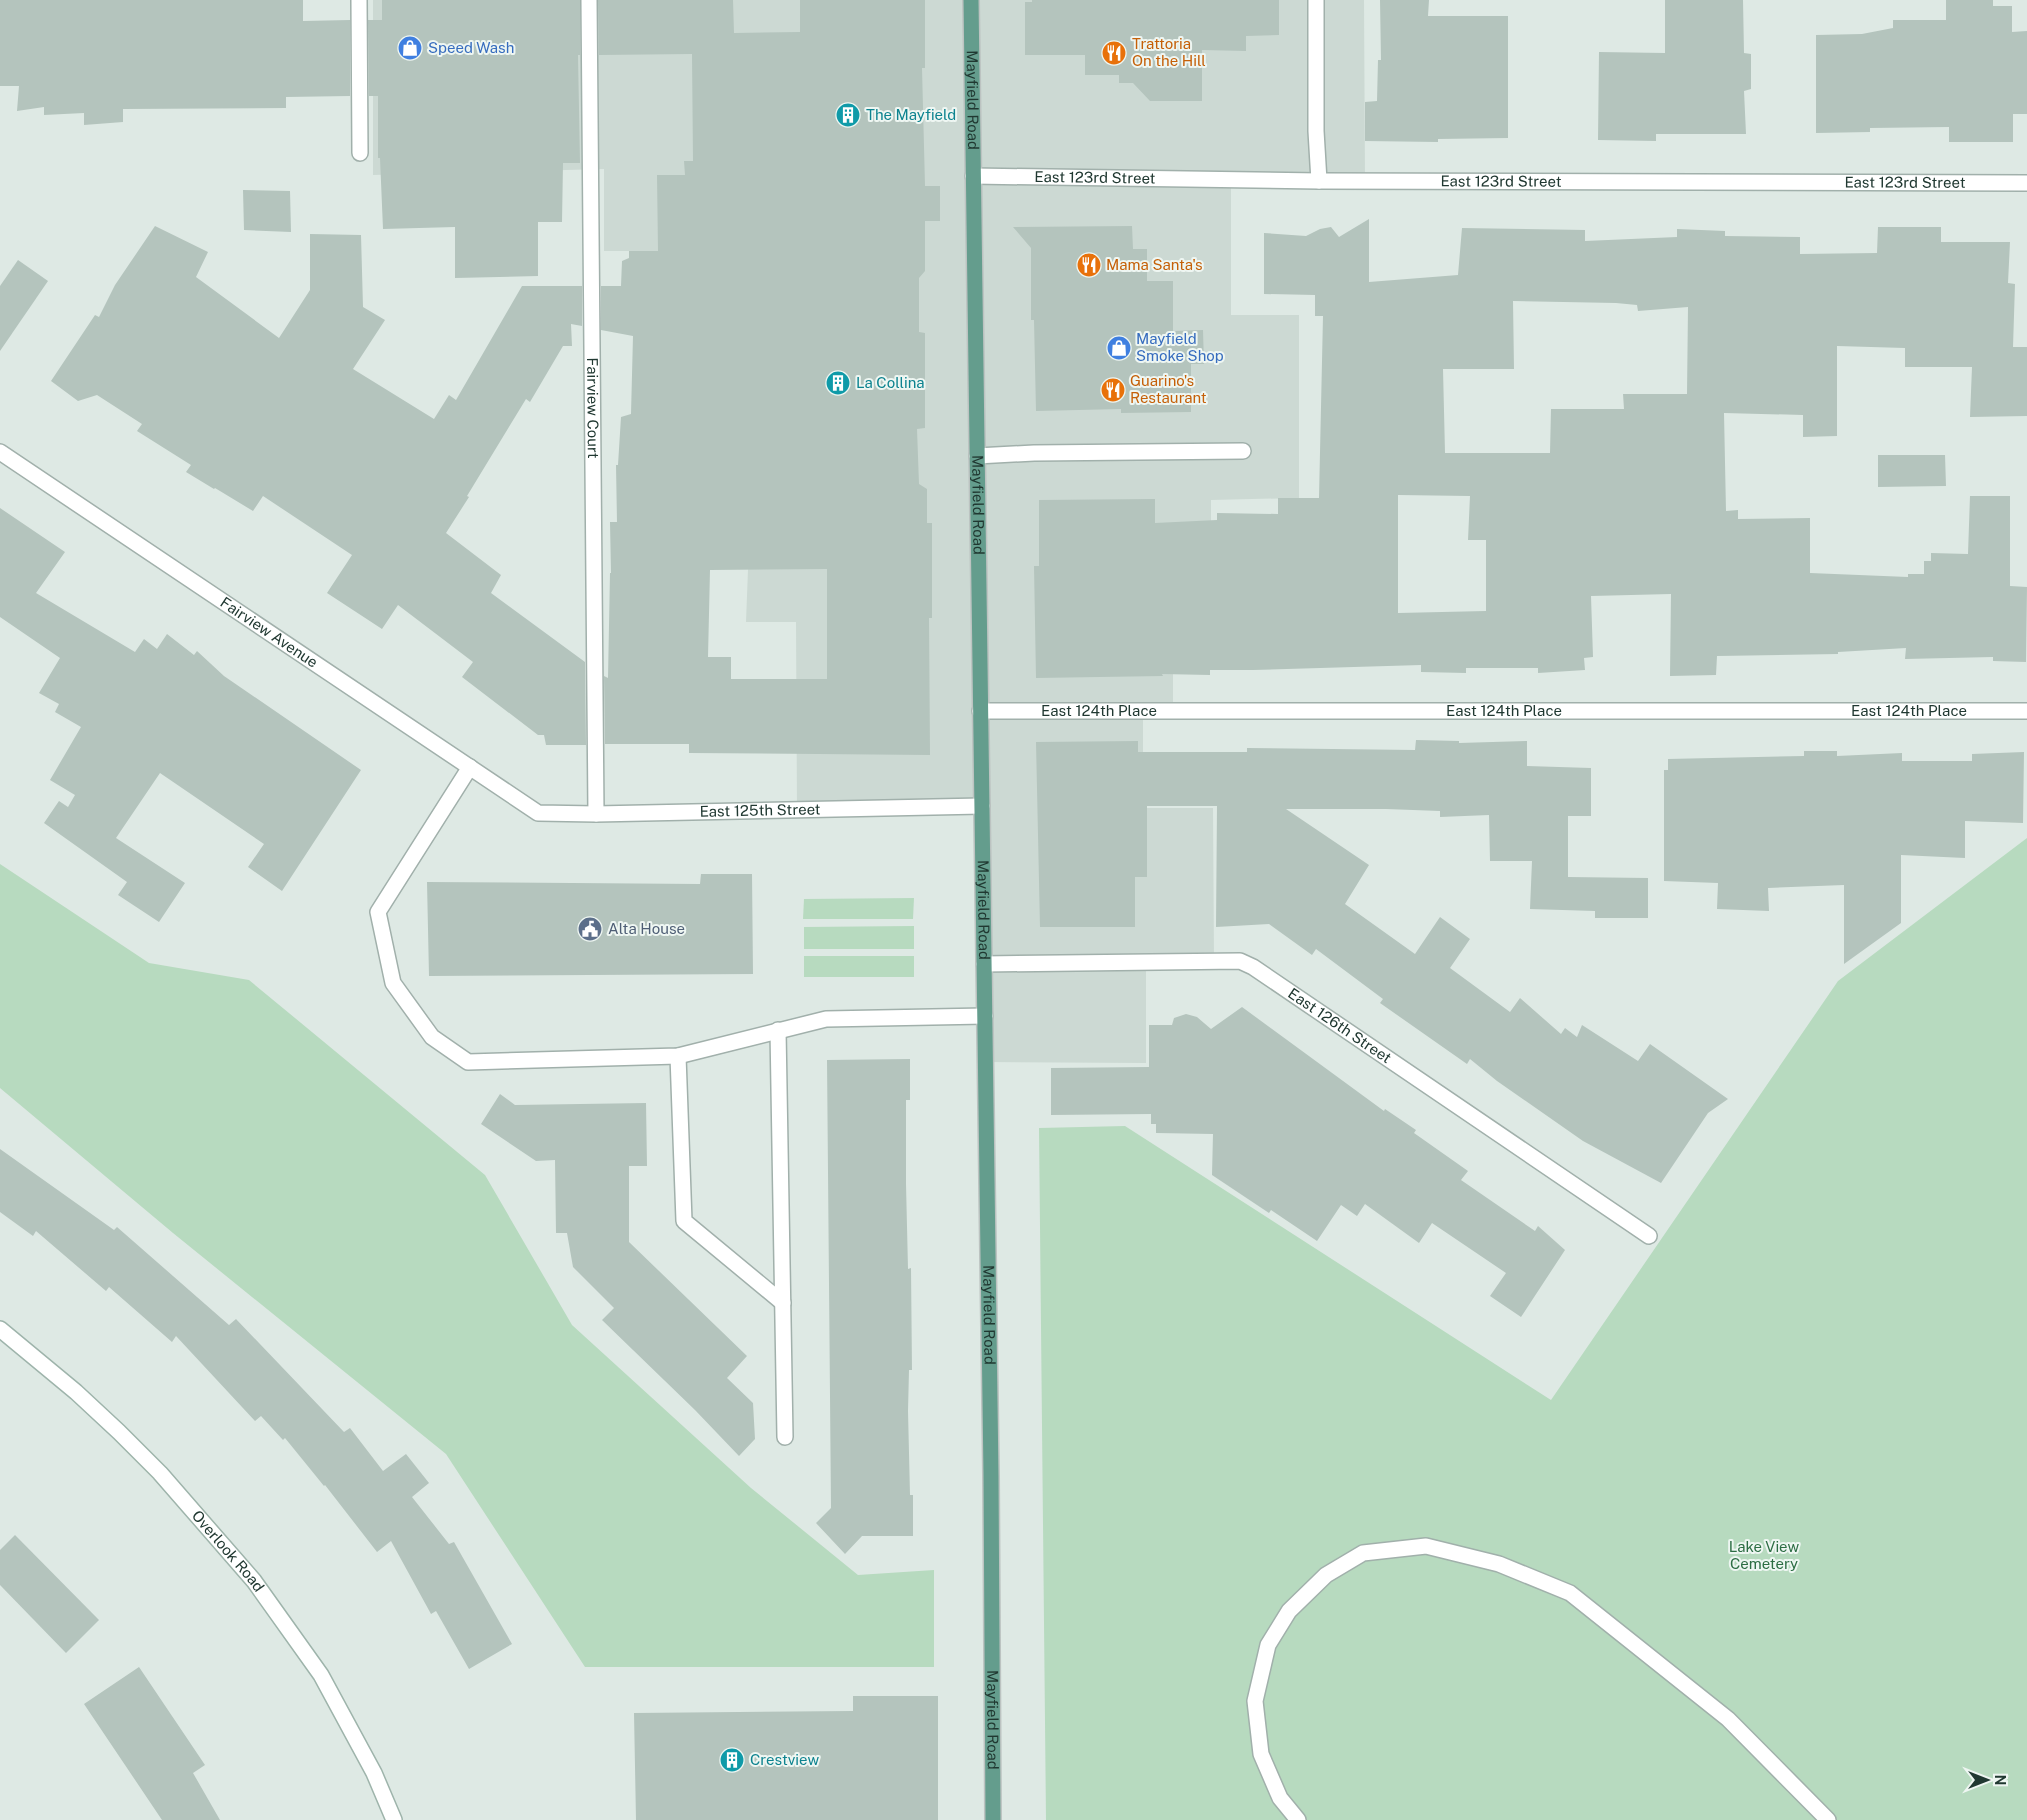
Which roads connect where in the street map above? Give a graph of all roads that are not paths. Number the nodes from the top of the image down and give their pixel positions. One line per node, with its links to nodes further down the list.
1 (359, 0): 5 (street)
2 (589, 0): 17 (street, Fairview Court)
3 (971, 0): 6 (main road, Mayfield Road)
4 (1316, 0): 7 (street)
5 (360, 153)
6 (973, 176): 7 (street, East 123rd Street); 11 (main road, Mayfield Road)
7 (1319, 181): 8 (street, East 123rd Street)
8 (2027, 183)
9 (0, 452): 14 (street, Fairview Avenue)
10 (1243, 452): 11 (street)
11 (977, 456): 12 (main road, Mayfield Road)
12 (980, 711): 13 (street, East 124th Place); 15 (main road, Mayfield Road)
13 (2027, 711)
14 (470, 767): 16 (street, Fairview Avenue); 21 (street)
15 (982, 806): 17 (street, East 125th Street); 18 (main road, Mayfield Road)
16 (538, 813): 17 (street, East 125th Street)
17 (596, 814)
18 (984, 964): 19 (main road, Mayfield Road); 22 (street, East 126th Street)
19 (985, 1016): 20 (street); 27 (main road, Mayfield Road)
20 (778, 1030): 21 (street); 23 (street)
21 (678, 1056): 23 (street)
22 (1649, 1236)
23 (783, 1303): 25 (street)
24 (0, 1330): 26 (street, Overlook Road)
25 (785, 1436)
26 (394, 1820)
27 (993, 1820)
28 (1298, 1820): 29 (street)
29 (1828, 1820)

